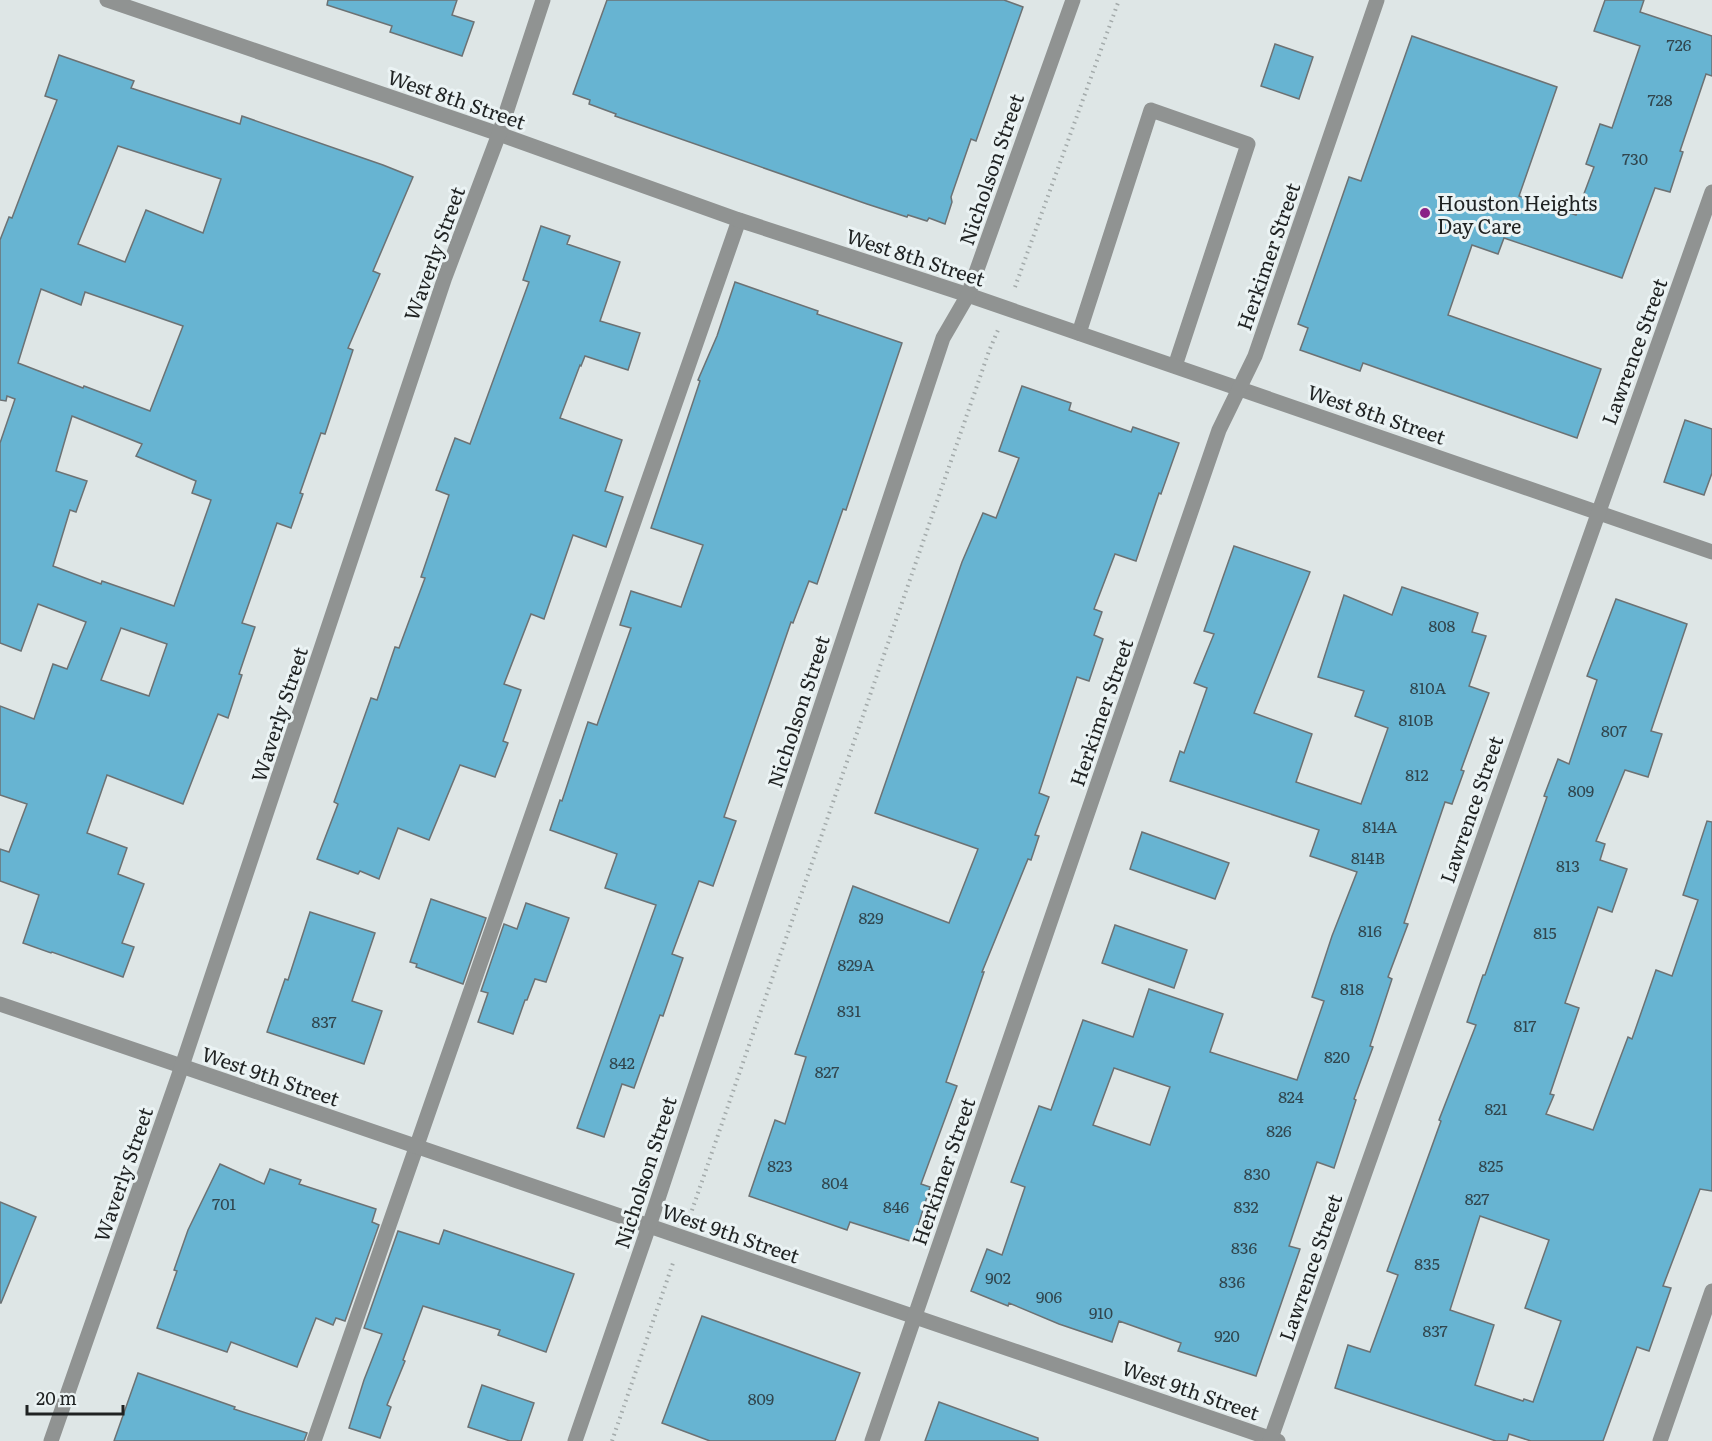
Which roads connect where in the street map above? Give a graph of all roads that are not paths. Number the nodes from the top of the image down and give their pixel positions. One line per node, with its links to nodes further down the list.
1 (107, 0): 5 (street, West 8th Street)
2 (543, 0): 5 (street, Waverly Street)
3 (1073, 0): 8 (street, Nicholson Street)
4 (1377, 0): 11 (street, Herkimer Street)
5 (499, 134): 7 (street, West 8th Street); 15 (street, Waverly Street)
6 (1712, 192): 12 (street, Lawrence Street)
7 (739, 220): 8 (street, West 8th Street); 16 (street)
8 (968, 294): 9 (street, West 8th Street); 17 (street, Nicholson Street)
9 (1079, 333): 10 (street, West 8th Street); 10 (street)
10 (1175, 366): 11 (street, West 8th Street)
11 (1239, 388): 12 (street, West 8th Street); 19 (street, Herkimer Street)
12 (1597, 512): 13 (street, West 8th Street); 20 (street, Lawrence Street)
13 (1712, 552)
14 (0, 1004): 15 (street, West 9th Street)
15 (182, 1066): 16 (street, West 9th Street); 21 (street, Waverly Street)
16 (416, 1146): 17 (street, West 9th Street); 22 (street)
17 (649, 1226): 19 (street, West 9th Street); 23 (street, Nicholson Street)
18 (1712, 1290): 25 (street)
19 (914, 1316): 20 (street, West 9th Street); 24 (street, Herkimer Street)
20 (1273, 1440)
21 (51, 1441)
22 (314, 1441)
23 (575, 1441)
24 (872, 1441)
25 (1660, 1441)

